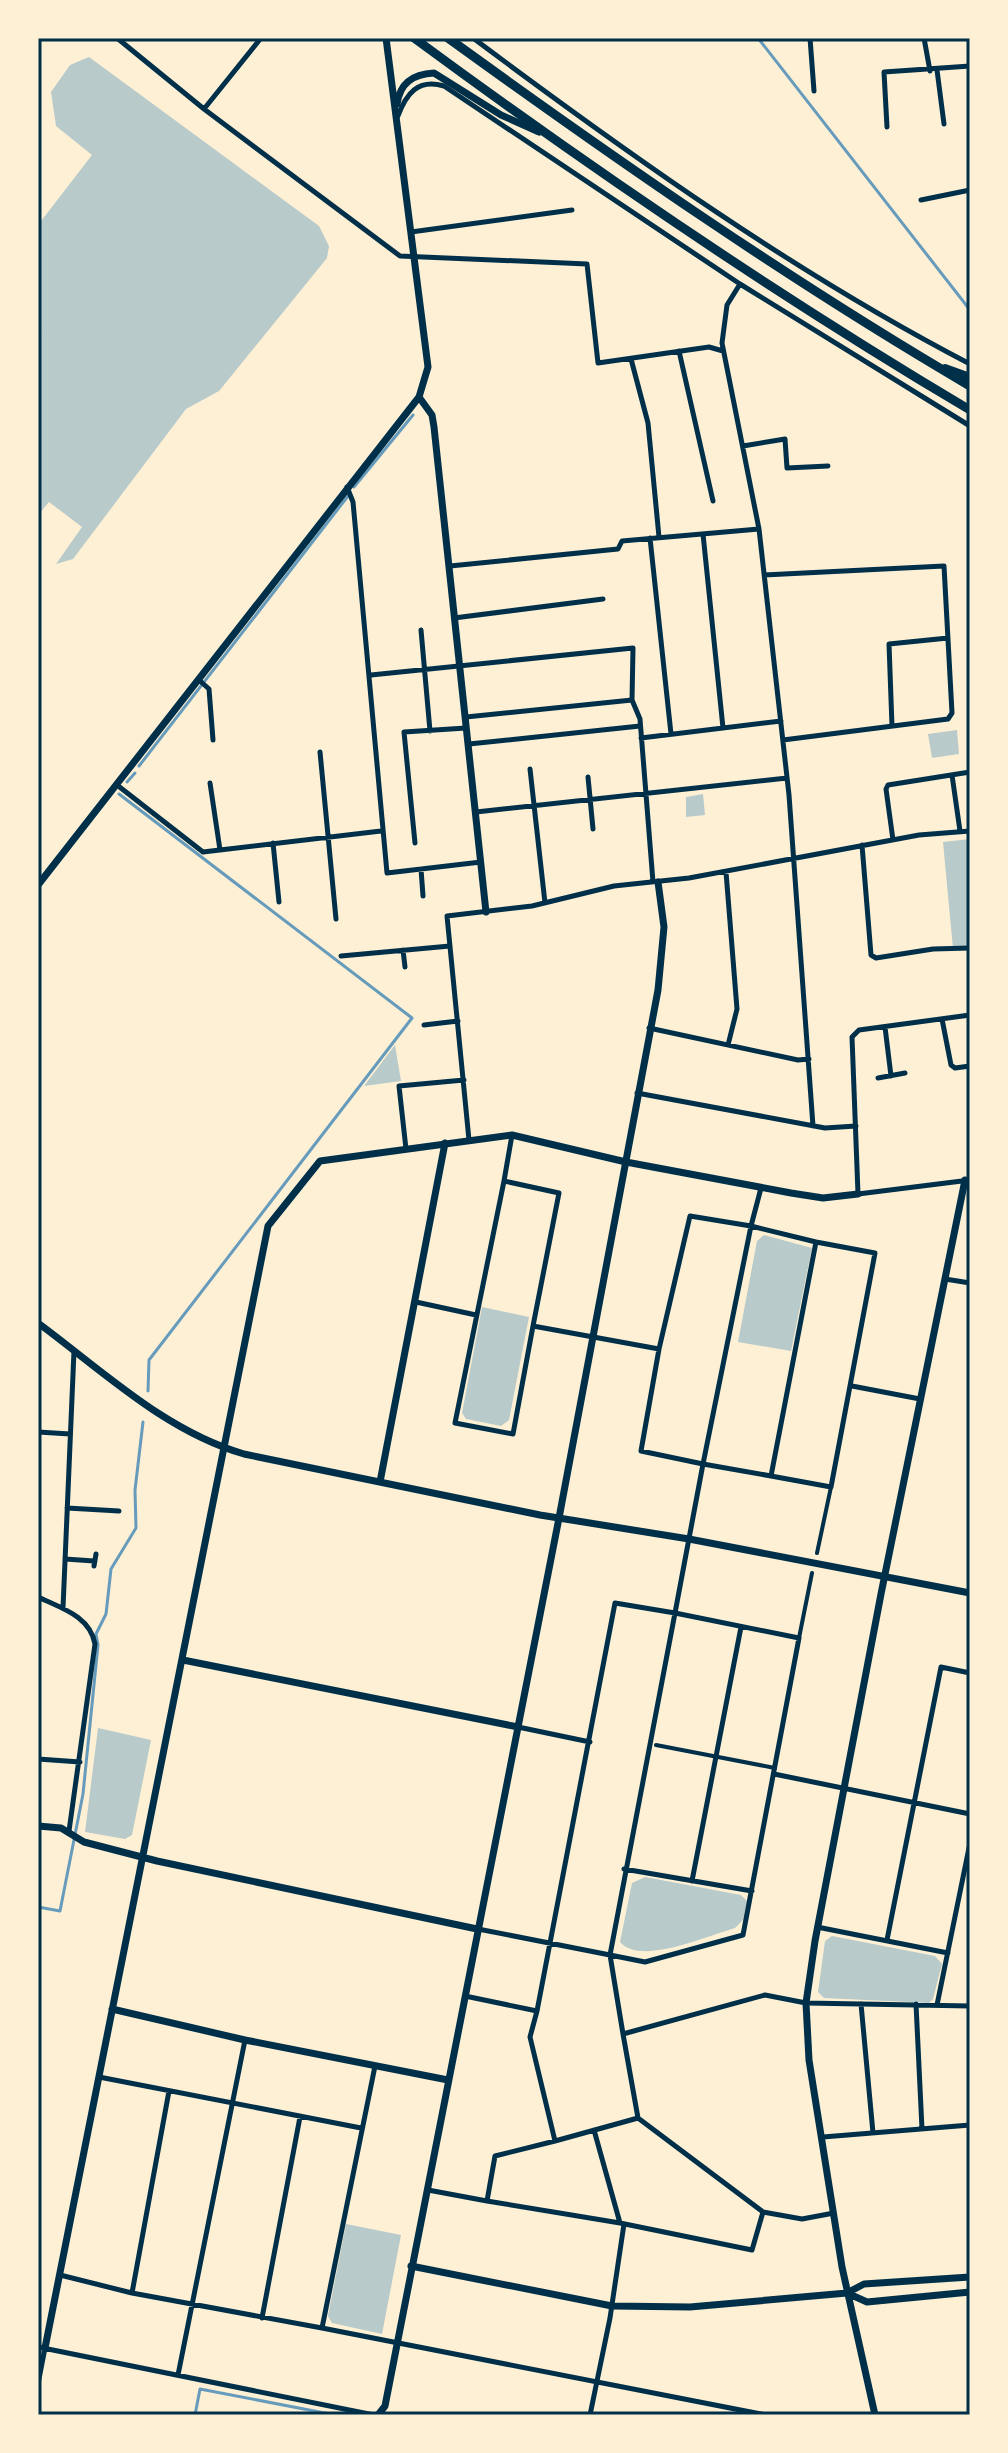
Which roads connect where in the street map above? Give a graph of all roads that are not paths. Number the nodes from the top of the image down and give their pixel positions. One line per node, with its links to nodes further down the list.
1 (117, 38): 14 (street)
2 (250, 38): 10 (street)
3 (261, 38): 10 (street)
4 (386, 38): 15 (street)
5 (414, 38): 18 (highway)
6 (448, 38): 28 (highway)
7 (473, 38): 29 (street)
8 (810, 38): 13 (street)
9 (924, 38): 12 (street)
10 (251, 50): 14 (street)
11 (970, 66): 12 (street)
12 (934, 71): 16 (street); 17 (street)
13 (814, 91)
14 (204, 109): 23 (street)
15 (395, 122): 18 (street); 22 (street); 24 (street)
16 (944, 124)
17 (887, 127)
18 (548, 136): 33 (highway)
19 (970, 190): 20 (street)
20 (921, 200)
21 (572, 210): 22 (street)
22 (411, 232): 23 (street)
23 (414, 256): 27 (street); 32 (street)
24 (740, 284): 26 (street); 34 (street)
25 (679, 351): 26 (street); 27 (street); 38 (street)
26 (723, 351): 35 (street)
27 (631, 359): 41 (street)
28 (926, 360): 30 (main road); 31 (highway)
29 (970, 364)
30 (970, 377)
31 (970, 386)
32 (419, 397): 37 (street); 43 (street)
33 (970, 410)
34 (970, 426)
35 (743, 446): 36 (street); 39 (street)
36 (828, 466)
37 (347, 486): 51 (street); 52 (street)
38 (713, 501)
39 (759, 529): 40 (street); 44 (street)
40 (703, 534): 41 (street); 59 (street)
41 (659, 537): 42 (street)
42 (650, 538): 43 (street); 61 (street)
43 (450, 566): 46 (street)
44 (764, 575): 48 (street); 55 (street)
45 (603, 599): 46 (street)
46 (454, 618): 49 (street)
47 (421, 630): 50 (street)
48 (948, 638): 57 (street); 57 (street)
49 (459, 664): 50 (street); 53 (street); 54 (street)
50 (425, 671): 51 (street); 60 (street)
51 (371, 675): 79 (street)
52 (200, 681): 63 (street); 73 (street)
53 (632, 700): 54 (street); 56 (street)
54 (466, 717): 58 (street)
55 (781, 721): 59 (street); 64 (street)
56 (640, 726): 62 (street); 65 (street)
57 (892, 726): 64 (street)
58 (467, 728): 60 (street); 65 (street)
59 (723, 728): 61 (street)
60 (430, 731): 85 (street)
61 (671, 734): 62 (street)
62 (641, 738): 74 (street)
63 (213, 740)
64 (783, 740): 71 (street)
65 (469, 744): 77 (street)
66 (320, 752): 82 (street)
67 (530, 769): 76 (street)
68 (970, 772): 69 (street)
69 (952, 775): 80 (street); 83 (street)
70 (588, 777): 75 (street)
71 (787, 778): 74 (street); 88 (street)
72 (210, 783): 87 (street)
73 (117, 785): 87 (street); 93 (street)
74 (646, 793): 75 (street); 92 (street)
75 (590, 799): 76 (street); 78 (street)
76 (535, 805): 77 (street); 96 (street)
77 (476, 812): 89 (street)
78 (593, 829)
79 (381, 831): 82 (street); 90 (street)
80 (960, 831): 81 (street); 83 (street)
81 (970, 831)
82 (328, 836): 84 (street); 98 (street)
83 (893, 840): 86 (street)
84 (273, 843): 87 (street); 95 (street)
85 (415, 843)
86 (862, 845): 88 (street); 100 (street)
87 (220, 850)
88 (795, 859): 91 (street); 111 (street)
89 (481, 862): 90 (street); 97 (street)
90 (421, 869): 94 (street)
91 (726, 872): 92 (street); 110 (street)
92 (656, 882): 96 (street); 109 (street)
93 (38, 885)
94 (423, 896)
95 (279, 902)
96 (545, 903): 97 (street)
97 (486, 912): 99 (street)
98 (336, 919)
99 (450, 946): 101 (street); 106 (street)
100 (970, 948)
101 (403, 950): 102 (street); 103 (street)
102 (341, 956)
103 (405, 967)
104 (970, 1015): 105 (street)
105 (942, 1019): 108 (street); 112 (street)
106 (458, 1021): 107 (street); 116 (street)
107 (424, 1025)
108 (885, 1027): 114 (street); 119 (street)
109 (649, 1028): 110 (street); 117 (street)
110 (728, 1045): 111 (street)
111 (809, 1059): 118 (street)
112 (970, 1066)
113 (905, 1073): 114 (street)
114 (891, 1076): 115 (street)
115 (878, 1078)
116 (464, 1080): 121 (street); 123 (street)
117 (637, 1093): 118 (street); 124 (street)
118 (813, 1126): 119 (street)
119 (856, 1126): 128 (street)
120 (512, 1135): 121 (street); 124 (street); 126 (street)
121 (469, 1140): 122 (street)
122 (445, 1143): 123 (street); 133 (street)
123 (406, 1149): 144 (street)
124 (626, 1162): 127 (street); 137 (street)
125 (967, 1180): 128 (street); 131 (street)
126 (504, 1181): 134 (street); 136 (street)
127 (761, 1188): 128 (street); 129 (street)
128 (858, 1194)
129 (751, 1226): 130 (street); 138 (street); 145 (street)
130 (816, 1242): 140 (street); 146 (street)
131 (945, 1279): 132 (street); 141 (street)
132 (970, 1283)
133 (416, 1302): 134 (street); 147 (street)
134 (476, 1315): 136 (street)
135 (38, 1323): 139 (street)
136 (533, 1326): 137 (street)
137 (591, 1338): 138 (street); 151 (street)
138 (659, 1349): 145 (street)
139 (74, 1350): 143 (street); 144 (street)
140 (852, 1386): 141 (street); 148 (street)
141 (920, 1399): 157 (street)
142 (38, 1432): 143 (street)
143 (70, 1434): 149 (street)
144 (225, 1448): 147 (street); 164 (street)
145 (703, 1464): 146 (street); 152 (street)
146 (771, 1476): 148 (street)
147 (380, 1482): 151 (street)
148 (831, 1487): 153 (street)
149 (67, 1508): 150 (street); 154 (street)
150 (119, 1511)
151 (559, 1518): 152 (street); 166 (street)
152 (689, 1539): 157 (street); 161 (street)
153 (817, 1553)
154 (65, 1559): 155 (street); 160 (street)
155 (95, 1560)
156 (812, 1573): 163 (street)
157 (885, 1575): 158 (street); 173 (street)
158 (970, 1593)
159 (38, 1597): 160 (street)
160 (63, 1609): 171 (street)
161 (675, 1613): 162 (street); 167 (street); 180 (street)
162 (741, 1627): 163 (street); 169 (street)
163 (799, 1638): 172 (street)
164 (183, 1660): 166 (street); 179 (street)
165 (970, 1673): 174 (street)
166 (518, 1727): 167 (street); 186 (street)
167 (590, 1742): 188 (street)
168 (656, 1745): 169 (street)
169 (716, 1756): 172 (street); 181 (street)
170 (38, 1759): 171 (street)
171 (80, 1762): 177 (street)
172 (774, 1771): 173 (street); 184 (street)
173 (844, 1790): 174 (street); 185 (street)
174 (914, 1803): 175 (street); 187 (street)
175 (970, 1814)
176 (38, 1826): 177 (street)
177 (73, 1835): 179 (street)
178 (970, 1843): 182 (street)
179 (144, 1858): 186 (street); 197 (street)
180 (624, 1869): 181 (street); 190 (street)
181 (692, 1881): 184 (street)
182 (962, 1883): 183 (street); 189 (street)
183 (970, 1884)
184 (752, 1891): 190 (street)
185 (817, 1927): 187 (street); 192 (street)
186 (477, 1929): 188 (street); 191 (street)
187 (887, 1940): 189 (street)
188 (551, 1944): 190 (street); 198 (street)
189 (948, 1953): 195 (street)
190 (610, 1955): 199 (street)
191 (464, 1996): 198 (street); 203 (street)
192 (806, 2003): 193 (street); 199 (street); 213 (street)
193 (861, 2004): 194 (street); 212 (street)
194 (916, 2004): 195 (street); 210 (street)
195 (937, 2005): 196 (street)
196 (970, 2006)
197 (112, 2009): 200 (street); 202 (street)
198 (537, 2011): 214 (street)
199 (623, 2034): 207 (street)
200 (245, 2040): 201 (street); 205 (street)
201 (375, 2065): 203 (street); 209 (street)
202 (99, 2077): 204 (street); 223 (street)
203 (448, 2080): 215 (street)
204 (169, 2091): 205 (street); 226 (street)
205 (232, 2103): 206 (street); 228 (street)
206 (300, 2117): 209 (street); 230 (street)
207 (638, 2118): 211 (street); 218 (street)
208 (970, 2125): 210 (street)
209 (361, 2129): 231 (street)
210 (922, 2129): 212 (street)
211 (594, 2130): 214 (street); 220 (street)
212 (873, 2133): 213 (street)
213 (823, 2137): 219 (street)
214 (555, 2141): 216 (street)
215 (427, 2190): 216 (street); 222 (street)
216 (487, 2201): 220 (street)
217 (970, 2206): 221 (street)
218 (763, 2212): 219 (street); 220 (street)
219 (834, 2213): 227 (street)
220 (622, 2223): 229 (street)
221 (970, 2241)
222 (411, 2266): 229 (street); 232 (street)
223 (60, 2275): 226 (street); 233 (street)
224 (970, 2277): 227 (street)
225 (970, 2292): 227 (street)
226 (132, 2293): 228 (street)
227 (847, 2293): 229 (street); 240 (street)
228 (193, 2304): 230 (street); 234 (street)
229 (612, 2306): 236 (street)
230 (262, 2318): 231 (street)
231 (322, 2328): 232 (street)
232 (397, 2344): 236 (street); 237 (street)
233 (42, 2348): 234 (street); 235 (street)
234 (178, 2375): 237 (street)
235 (38, 2384)
236 (596, 2384): 238 (street); 239 (street)
237 (376, 2415)
238 (590, 2415)
239 (766, 2415)
240 (875, 2415)

